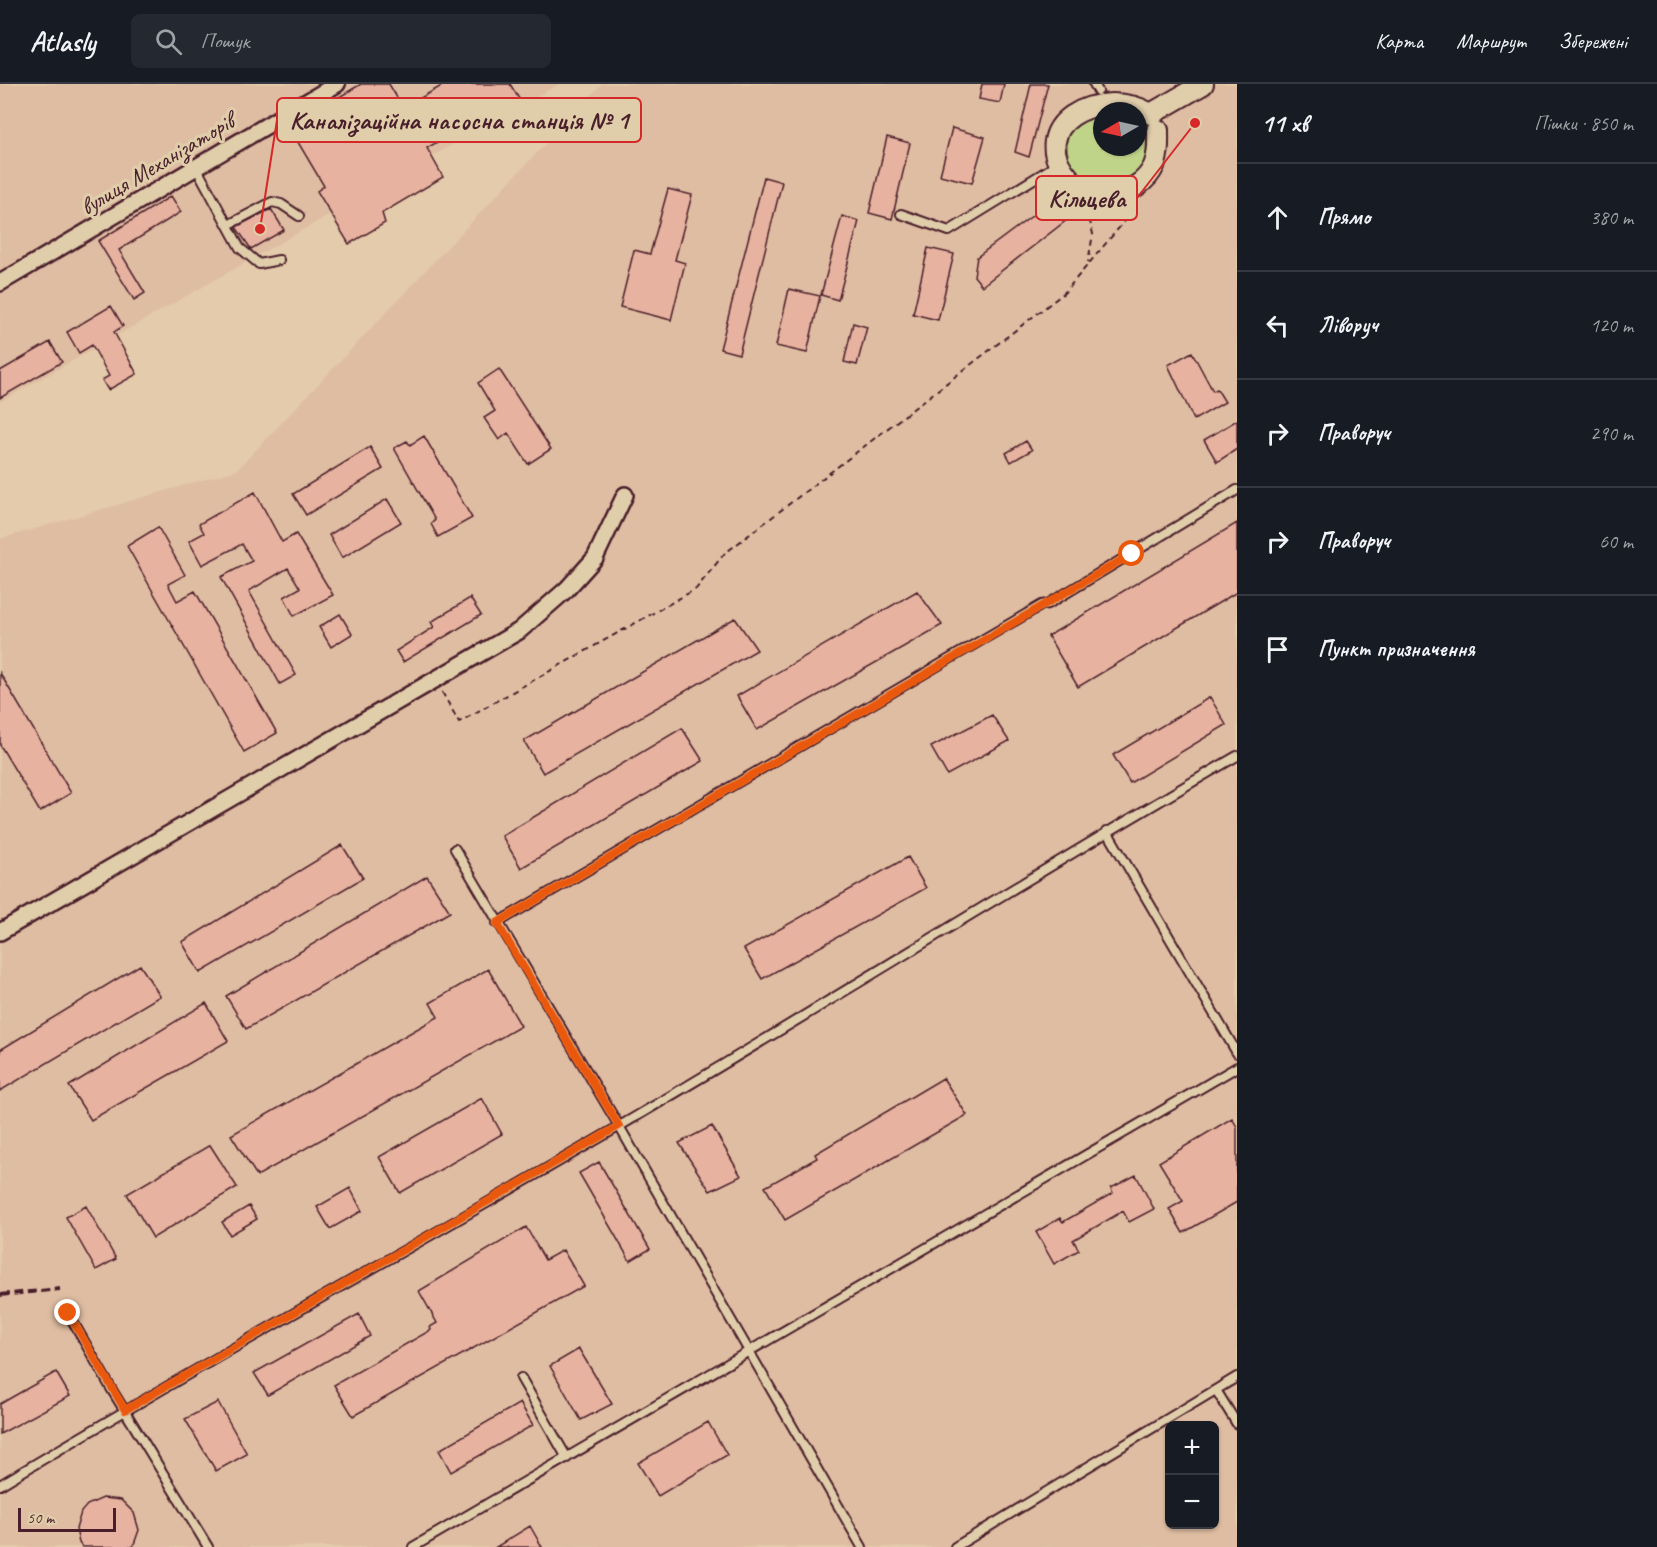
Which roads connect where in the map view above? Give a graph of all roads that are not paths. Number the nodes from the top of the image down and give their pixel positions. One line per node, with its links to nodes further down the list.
1 (337, 84): 6 (street, вулиця Механізаторів)
2 (1203, 84): 4 (street)
3 (1096, 88): 4 (street); 5 (street)
4 (1155, 122): 5 (street)
5 (1059, 164): 7 (lane)
6 (196, 167): 9 (lane); 11 (street, вулиця Механізаторів)
7 (901, 214)
8 (299, 216): 9 (lane)
9 (228, 225): 10 (lane)
10 (279, 260)
11 (0, 284)
12 (1237, 490): 17 (lane)
13 (626, 495): 18 (street)
14 (1237, 756): 15 (lane)
15 (1107, 831): 19 (lane); 21 (lane)
16 (455, 849): 17 (lane)
17 (497, 923): 21 (lane)
18 (0, 932)
19 (1237, 1053)
20 (1237, 1067): 23 (lane)
21 (619, 1126): 23 (lane); 27 (lane)
22 (68, 1313): 27 (lane)
23 (749, 1353): 29 (lane); 33 (lane)
24 (1237, 1377): 26 (lane)
25 (521, 1378): 29 (lane)
26 (1216, 1390): 28 (lane); 34 (lane)
27 (125, 1410): 30 (lane); 31 (lane)
28 (1237, 1424)
29 (567, 1458): 32 (lane)
30 (0, 1485)
31 (208, 1547)
32 (413, 1547)
33 (862, 1547)
34 (955, 1547)

